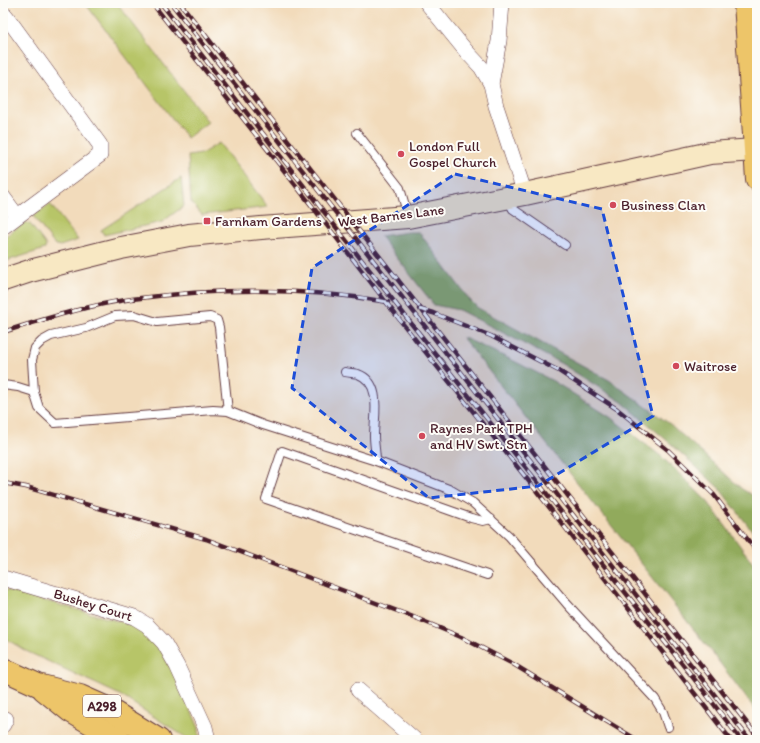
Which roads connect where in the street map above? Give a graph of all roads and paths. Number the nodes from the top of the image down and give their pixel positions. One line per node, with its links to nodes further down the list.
1 (426, 3): 5 (street)
2 (502, 3): 5 (street)
3 (745, 3): 7 (main road)
4 (6, 16): 11 (street)
5 (491, 84): 9 (street)
6 (357, 133): 12 (lane)
7 (756, 150): 8 (main road); 9 (main road, West Barnes Lane)
8 (757, 179)
9 (516, 196): 12 (main road, West Barnes Lane); 14 (lane)
10 (3, 197): 11 (street)
11 (17, 216): 13 (street)
12 (408, 217): 15 (main road, West Barnes Lane)
13 (3, 227)
14 (565, 245)
15 (3, 280)
16 (345, 372): 20 (lane)
17 (3, 385): 18 (lane)
18 (34, 392): 19 (lane); 19 (lane)
19 (228, 411): 20 (lane)
20 (376, 461): 21 (lane)
21 (491, 519): 22 (lane); 27 (lane)
22 (487, 575)
23 (3, 578): 30 (street, Bushey Court)
24 (3, 669): 25 (main road, A298)
25 (38, 685): 28 (main road, A298); 29 (main road, A298)
26 (358, 690): 31 (street)
27 (668, 727)
28 (119, 740)
29 (159, 740)
30 (208, 740)
31 (415, 740)

